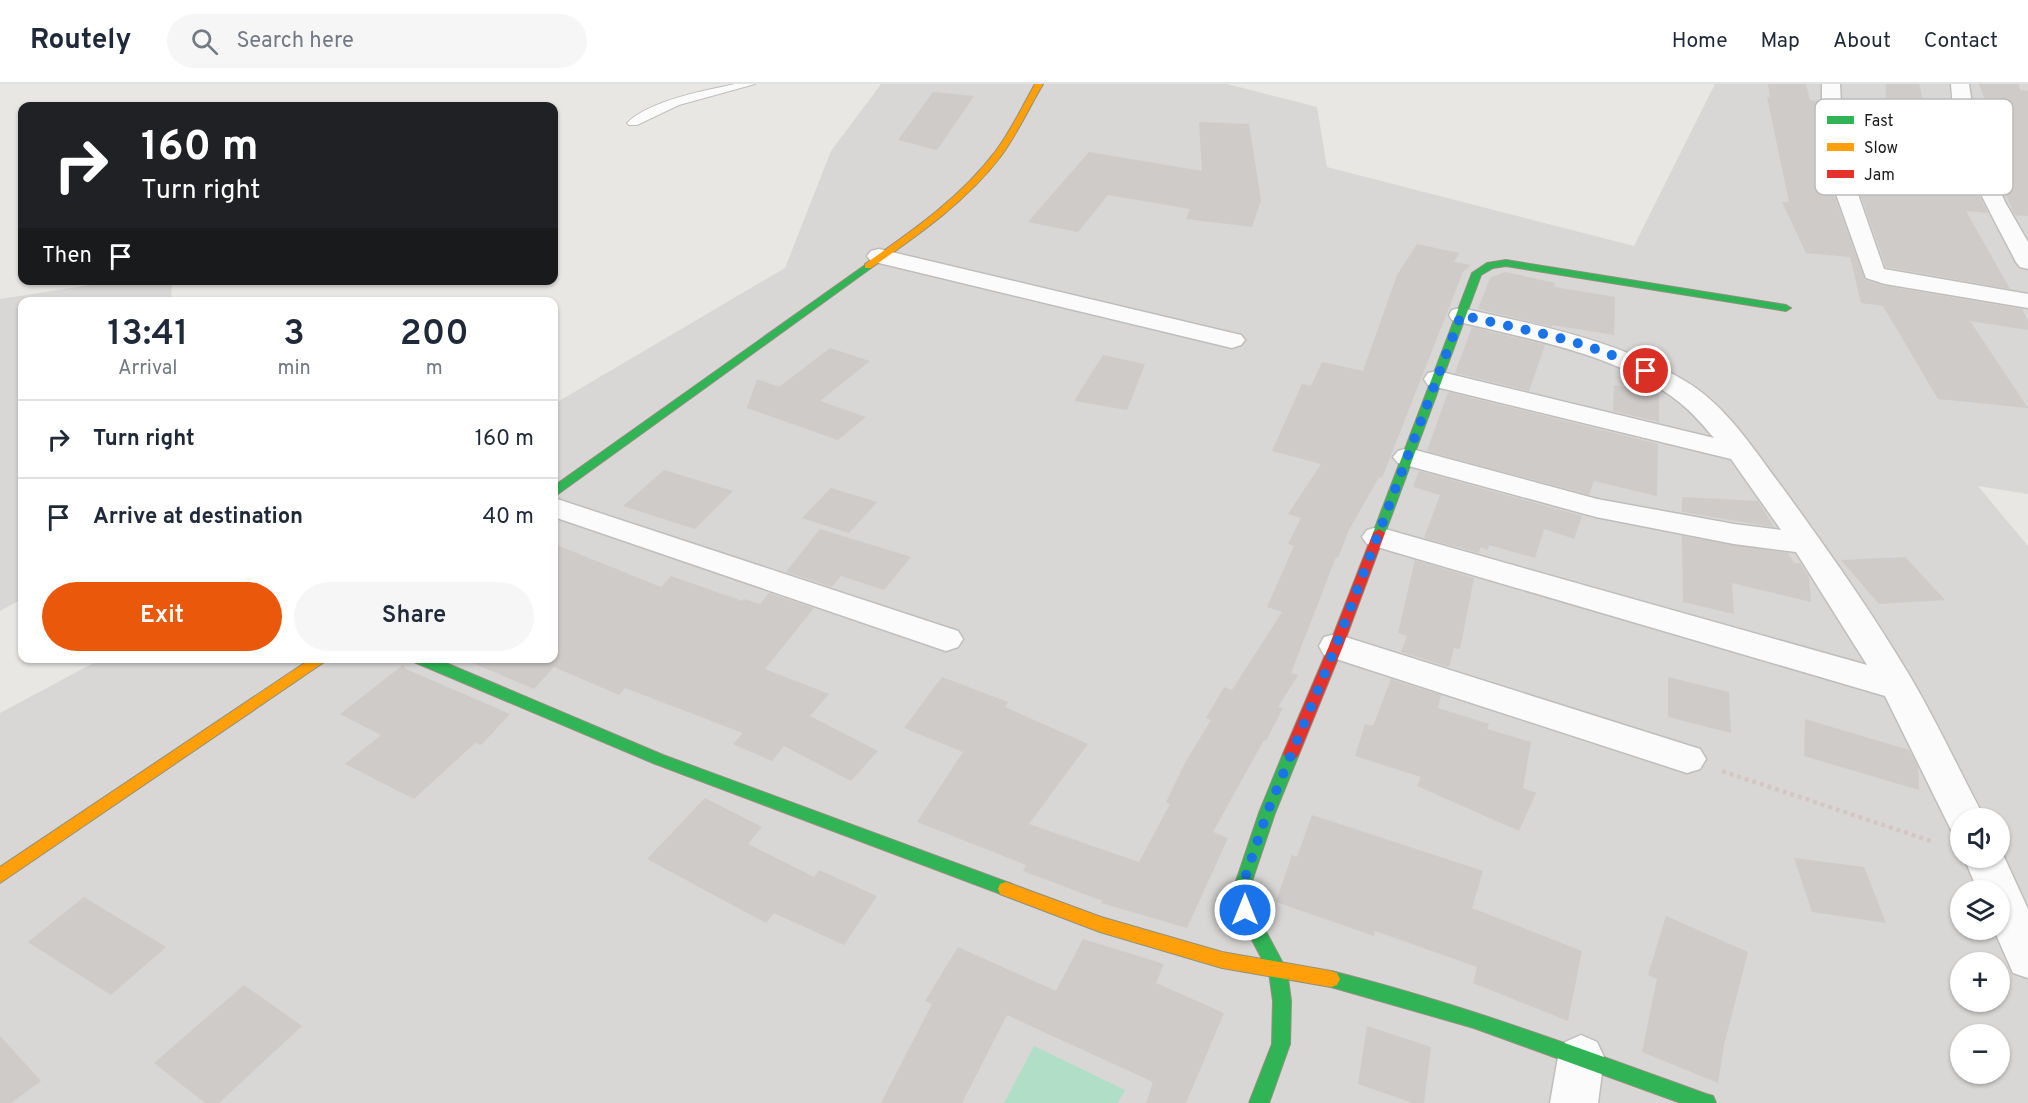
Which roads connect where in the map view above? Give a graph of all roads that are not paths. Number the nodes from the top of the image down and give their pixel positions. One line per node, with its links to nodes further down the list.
1 (750, 84): 7 (lane)
2 (1039, 84): 11 (street)
3 (1831, 84): 5 (street)
4 (1960, 84): 6 (street)
5 (1831, 99)
6 (1962, 99)
7 (633, 123)
8 (1847, 195): 12 (street)
9 (1992, 195): 10 (street)
10 (2025, 250)
11 (879, 256): 15 (street); 19 (street)
12 (2028, 301)
13 (1786, 308): 14 (street)
14 (1461, 315): 16 (street); 17 (street)
15 (1233, 340)
16 (1437, 379): 17 (street); 18 (street)
17 (1742, 453): 22 (street)
18 (1408, 457): 21 (street); 22 (street)
19 (558, 488)
20 (558, 508): 23 (street)
21 (1378, 537): 24 (street); 27 (street)
22 (1807, 543): 27 (street)
23 (946, 639)
24 (1336, 646): 28 (street); 33 (street)
25 (316, 663): 30 (street)
26 (431, 663): 33 (street)
27 (1898, 687): 29 (street)
28 (1687, 759)
29 (1959, 808)
30 (0, 876)
31 (2010, 917): 32 (street)
32 (2028, 959)
33 (1278, 971): 34 (street); 35 (street)
34 (1581, 1057): 36 (street); 37 (street)
35 (1259, 1103)
36 (1574, 1103)
37 (1706, 1103)

